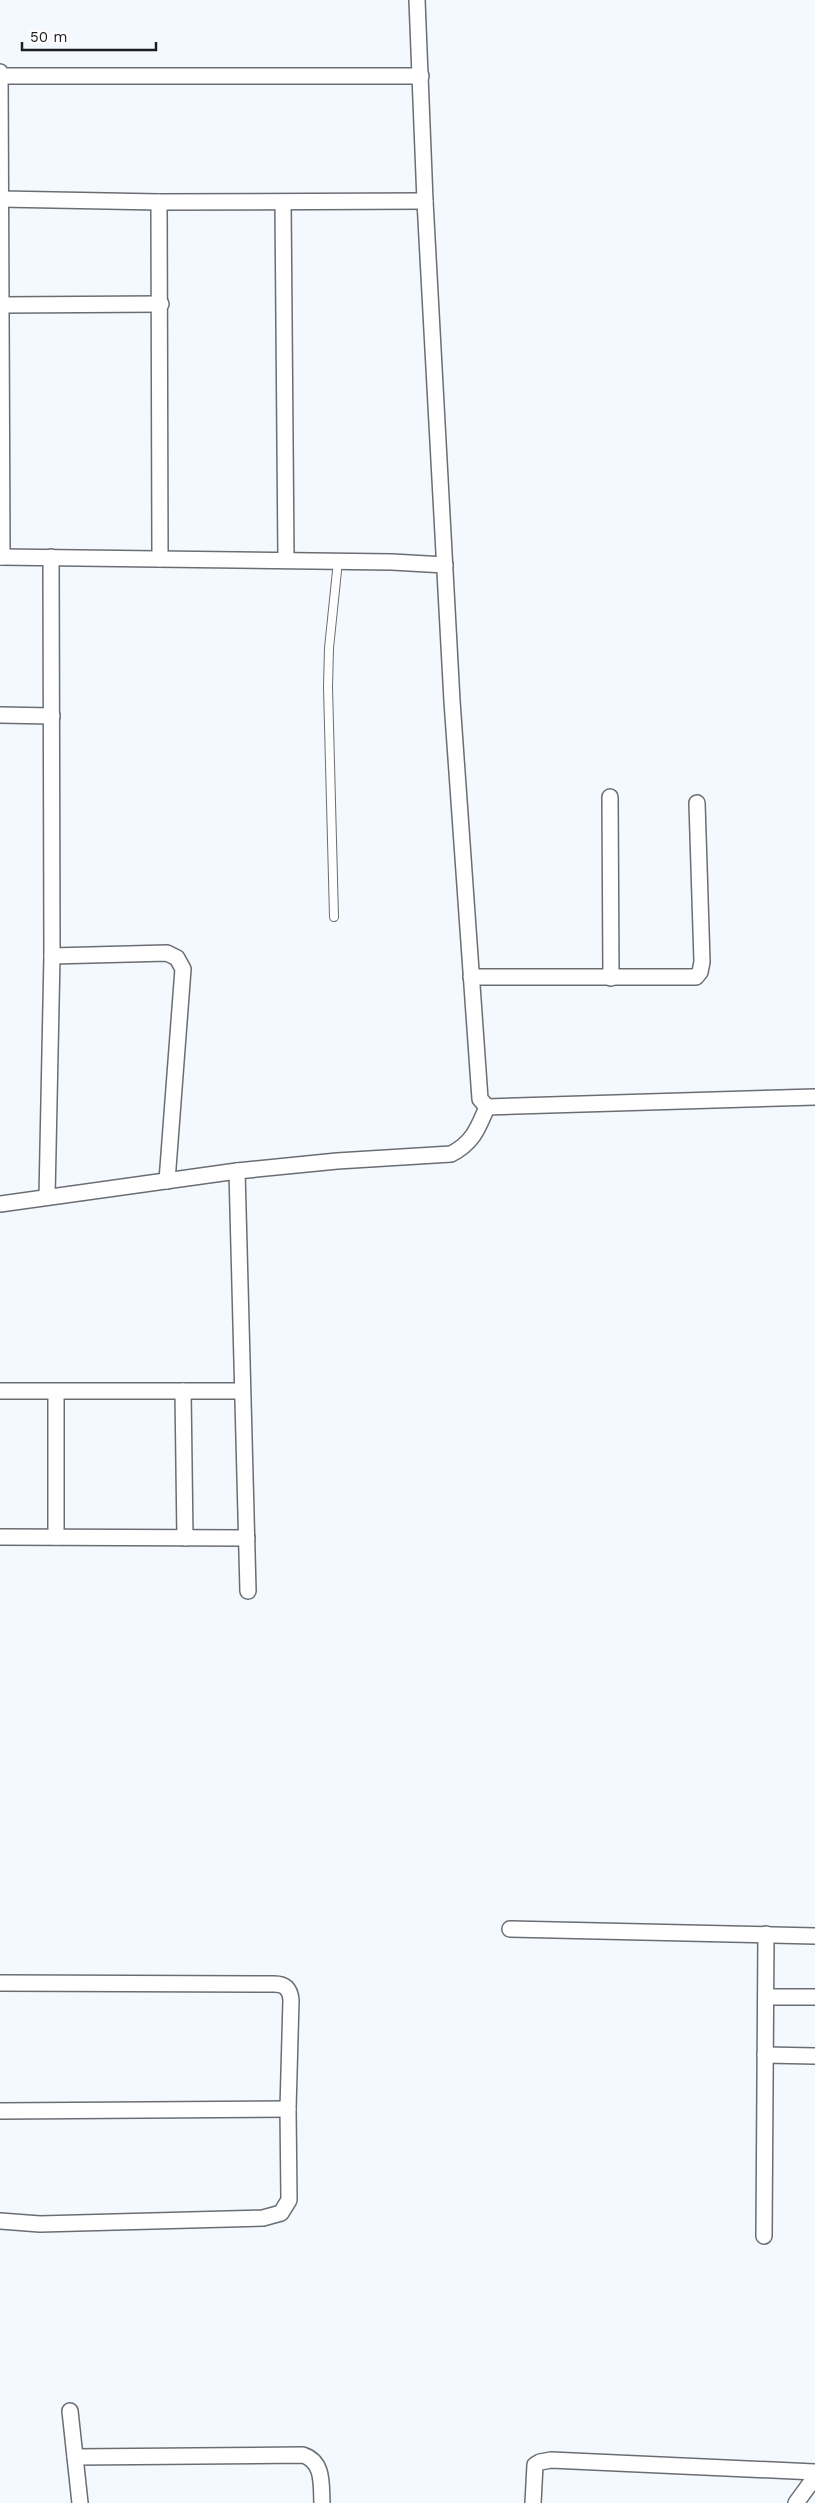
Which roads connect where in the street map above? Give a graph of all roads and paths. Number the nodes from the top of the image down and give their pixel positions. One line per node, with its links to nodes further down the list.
1 (418, 0): 4 (street)
2 (0, 72): 3 (street)
3 (0, 76): 4 (street); 5 (street)
4 (421, 76): 6 (street)
5 (1, 199): 7 (street); 9 (street)
6 (426, 201): 8 (street); 17 (street)
7 (159, 202): 8 (street); 10 (street)
8 (283, 202): 15 (street)
9 (0, 252): 11 (street)
10 (161, 304): 11 (street); 14 (street)
11 (2, 305): 12 (street)
12 (1, 557): 13 (street)
13 (52, 557): 14 (street); 19 (street)
14 (160, 559): 15 (street)
15 (286, 560): 16 (street)
16 (338, 561): 17 (street); 22 (lane)
17 (445, 565): 24 (street)
18 (0, 715): 19 (street)
19 (52, 716): 23 (street)
20 (610, 797): 25 (street)
21 (697, 803): 25 (street)
22 (334, 917)
23 (52, 956): 29 (street); 30 (street)
24 (472, 977): 25 (street); 27 (street)
25 (611, 978)
26 (815, 1097): 27 (street)
27 (487, 1107): 28 (street)
28 (236, 1172): 29 (street); 34 (street)
29 (167, 1181): 30 (street)
30 (47, 1197): 31 (street)
31 (0, 1204)
32 (0, 1391): 35 (street)
33 (183, 1391): 34 (street); 35 (street); 38 (street)
34 (242, 1391): 39 (street)
35 (56, 1392): 37 (street)
36 (0, 1537): 37 (street)
37 (56, 1537): 38 (street)
38 (185, 1538): 39 (street)
39 (247, 1538): 40 (street)
40 (248, 1591)
41 (510, 1929): 42 (street)
42 (766, 1934): 43 (street); 45 (street)
43 (815, 1936)
44 (0, 1983): 49 (street)
45 (766, 1997): 46 (street); 47 (street)
46 (815, 1998)
47 (765, 2055): 48 (street); 52 (street)
48 (815, 2056)
49 (288, 2109): 50 (street); 51 (street)
50 (0, 2111)
51 (0, 2221)
52 (764, 2236)
53 (70, 2411): 54 (street)
54 (75, 2457): 57 (street); 58 (street)
55 (815, 2472): 59 (street)
56 (815, 2477): 60 (street)
57 (80, 2503)
58 (322, 2503)
59 (533, 2503)
60 (796, 2503)

